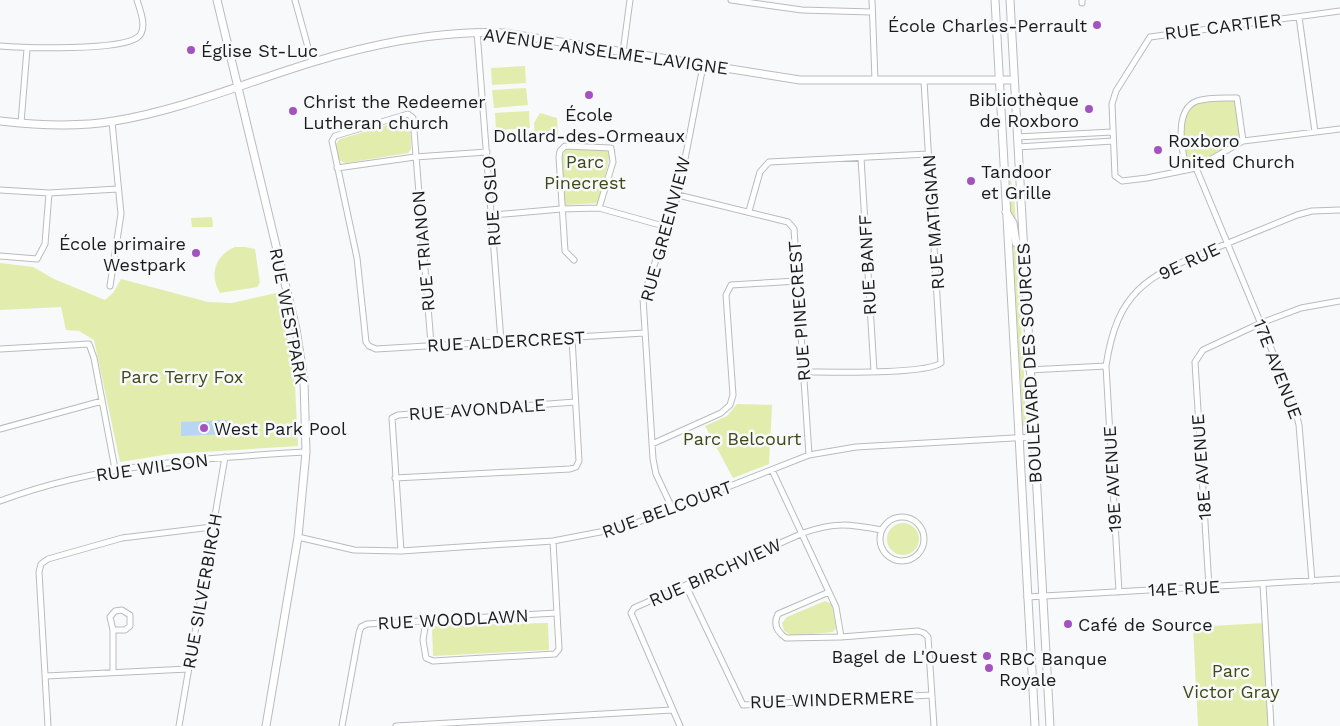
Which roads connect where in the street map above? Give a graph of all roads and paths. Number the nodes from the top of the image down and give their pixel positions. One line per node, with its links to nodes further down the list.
1 (138, 0): 14 (street)
2 (218, 0): 22 (street, RUE WESTPARK)
3 (296, 0): 16 (street)
4 (630, 0): 15 (street)
5 (731, 0): 10 (street)
6 (872, 0): 10 (street)
7 (995, 0): 21 (street, BOULEVARD DES SOURCES)
8 (1010, 0): 19 (street, BOULEVARD DES SOURCES)
9 (1340, 11): 11 (street, RUE CARTIER)
10 (872, 12): 18 (street)
11 (1299, 16): 27 (street, RUE CARTIER); 28 (street)
12 (477, 32): 15 (street, AVENUE ANSELME-LAVIGNE); 16 (street, AVENUE ANSELME-LAVIGNE); 33 (street, RUE OSLO)
13 (0, 46): 14 (street)
14 (27, 49): 25 (street)
15 (623, 52): 17 (street, AVENUE ANSELME-LAVIGNE)
16 (312, 62): 22 (street, AVENUE ANSELME-LAVIGNE)
17 (703, 66): 18 (street, AVENUE ANSELME-LAVIGNE); 43 (street, RUE GREENVIEW)
18 (875, 80): 20 (street, AVENUE ANSELME-LAVIGNE)
19 (1014, 80): 21 (street, AVENUE ANSELME-LAVIGNE); 29 (street, BOULEVARD DES SOURCES)
20 (924, 81): 21 (street, AVENUE ANSELME-LAVIGNE); 34 (street, RUE MATIGNAN)
21 (999, 81): 48 (street, BOULEVARD DES SOURCES)
22 (238, 87): 24 (street, AVENUE ANSELME-LAVIGNE); 75 (street, RUE WESTPARK)
23 (0, 121): 25 (street, AVENUE ANSELME-LAVIGNE)
24 (112, 122): 25 (street, AVENUE ANSELME-LAVIGNE); 40 (street)
25 (21, 124)
26 (1340, 129): 28 (street)
27 (1112, 132): 29 (street); 30 (street, RUE CARTIER)
28 (1315, 132): 31 (street)
29 (1017, 137): 32 (street, BOULEVARD DES SOURCES)
30 (1113, 141): 32 (street); 39 (street, RUE CARTIER)
31 (1243, 141): 38 (street); 39 (street)
32 (1018, 147): 52 (street, BOULEVARD DES SOURCES)
33 (488, 152): 35 (street); 49 (street, RUE OSLO)
34 (928, 154): 36 (street); 66 (street, RUE MATIGNAN)
35 (415, 157): 37 (street); 37 (street, RUE TRIANON); 62 (street, RUE TRIANON)
36 (861, 158): 47 (street); 66 (street, RUE BANFF)
37 (337, 168): 62 (street, RUE ALDERCREST)
38 (1196, 168): 39 (street); 51 (street, 17E AVENUE)
39 (1187, 170)
40 (118, 189): 42 (street); 56 (street)
41 (0, 190): 42 (street)
42 (49, 193): 53 (street)
43 (678, 195): 47 (street, RUE PINECREST); 50 (street, RUE GREENVIEW)
44 (599, 208): 45 (street); 45 (street); 50 (street)
45 (561, 209): 49 (street); 54 (street)
46 (1340, 210): 51 (street, 9E RUE)
47 (749, 211): 55 (street, RUE PINECREST)
48 (1006, 212): 52 (street); 73 (street, BOULEVARD DES SOURCES)
49 (493, 215): 61 (street, RUE OSLO)
50 (667, 227): 59 (street, RUE GREENVIEW)
51 (1226, 244): 58 (street, 17E AVENUE); 64 (street, 9E RUE)
52 (1022, 246): 65 (street, BOULEVARD DES SOURCES)
53 (0, 256)
54 (574, 260)
55 (797, 282): 67 (street, RUE PINECREST); 74 (street)
56 (110, 286)
57 (1340, 301): 58 (street)
58 (1261, 323): 90 (street, 17E AVENUE); 93 (street, 18E AVENUE)
59 (644, 333): 60 (street, RUE ALDERCREST); 74 (street, RUE GREENVIEW)
60 (572, 338): 61 (street, RUE ALDERCREST); 69 (street)
61 (501, 341): 62 (street, RUE ALDERCREST)
62 (431, 344)
63 (0, 349): 68 (street)
64 (1106, 366): 65 (street); 95 (street, 19E AVENUE)
65 (1029, 370): 72 (street, BOULEVARD DES SOURCES)
66 (874, 371): 67 (street)
67 (803, 372): 76 (street, RUE PINECREST)
68 (102, 401): 71 (street); 78 (street)
69 (575, 402): 80 (street, RUE AVONDALE); 80 (street)
70 (0, 423): 71 (street)
71 (3, 428)
72 (1033, 437): 73 (street, RUE BELCOURT); 96 (street, BOULEVARD DES SOURCES)
73 (1018, 438): 76 (street, RUE BELCOURT); 97 (street, BOULEVARD DES SOURCES)
74 (652, 444): 82 (street, RUE GREENVIEW)
75 (306, 452): 77 (street, RUE WILSON); 86 (street, RUE WESTPARK)
76 (809, 455): 79 (street, RUE BELCOURT)
77 (225, 457): 78 (street, RUE WILSON); 83 (street, RUE SILVERBIRCH)
78 (115, 469): 81 (street, RUE WILSON)
79 (772, 470): 82 (street, RUE BELCOURT); 85 (street)
80 (395, 478): 88 (street, RUE AVONDALE)
81 (0, 500)
82 (674, 510): 87 (street, RUE BELCOURT)
83 (212, 527): 102 (street, RUE SILVERBIRCH); 104 (street)
84 (882, 530): 84 (street); 85 (street, RUE BIRCHVIEW)
85 (803, 533): 92 (street, RUE BIRCHVIEW); 94 (street)
86 (298, 537): 88 (street, RUE BELCOURT); 109 (street, RUE WESTPARK)
87 (553, 541): 88 (street, RUE BELCOURT); 98 (street)
88 (401, 551)
89 (1340, 579): 90 (street, 14E RUE)
90 (1312, 581): 91 (street, 14E RUE)
91 (1263, 584): 93 (street, 14E RUE); 116 (street)
92 (686, 586): 105 (street, RUE WINDERMERE); 106 (street, RUE BIRCHVIEW)
93 (1209, 587): 95 (street, 14E RUE)
94 (829, 592): 101 (street); 101 (street)
95 (1119, 592): 96 (street, 14E RUE)
96 (1042, 596): 97 (street, 14E RUE); 115 (street, BOULEVARD DES SOURCES)
97 (1027, 597): 114 (street, BOULEVARD DES SOURCES)
98 (556, 613): 99 (street, RUE WOODLAWN); 99 (street)
99 (426, 621): 110 (street, RUE WOODLAWN)
100 (112, 630): 100 (street); 103 (street)
101 (841, 637): 105 (street)
102 (188, 669): 103 (street); 108 (street, RUE SILVERBIRCH)
103 (113, 671): 104 (street)
104 (46, 676): 107 (street)
105 (932, 695): 113 (street)
106 (672, 710): 111 (street); 112 (street, RUE BIRCHVIEW)
107 (48, 726)
108 (179, 726)
109 (266, 726)
110 (342, 726)
111 (396, 726)
112 (680, 726)
113 (934, 726)
114 (1035, 726)
115 (1050, 726)
116 (1271, 726)

